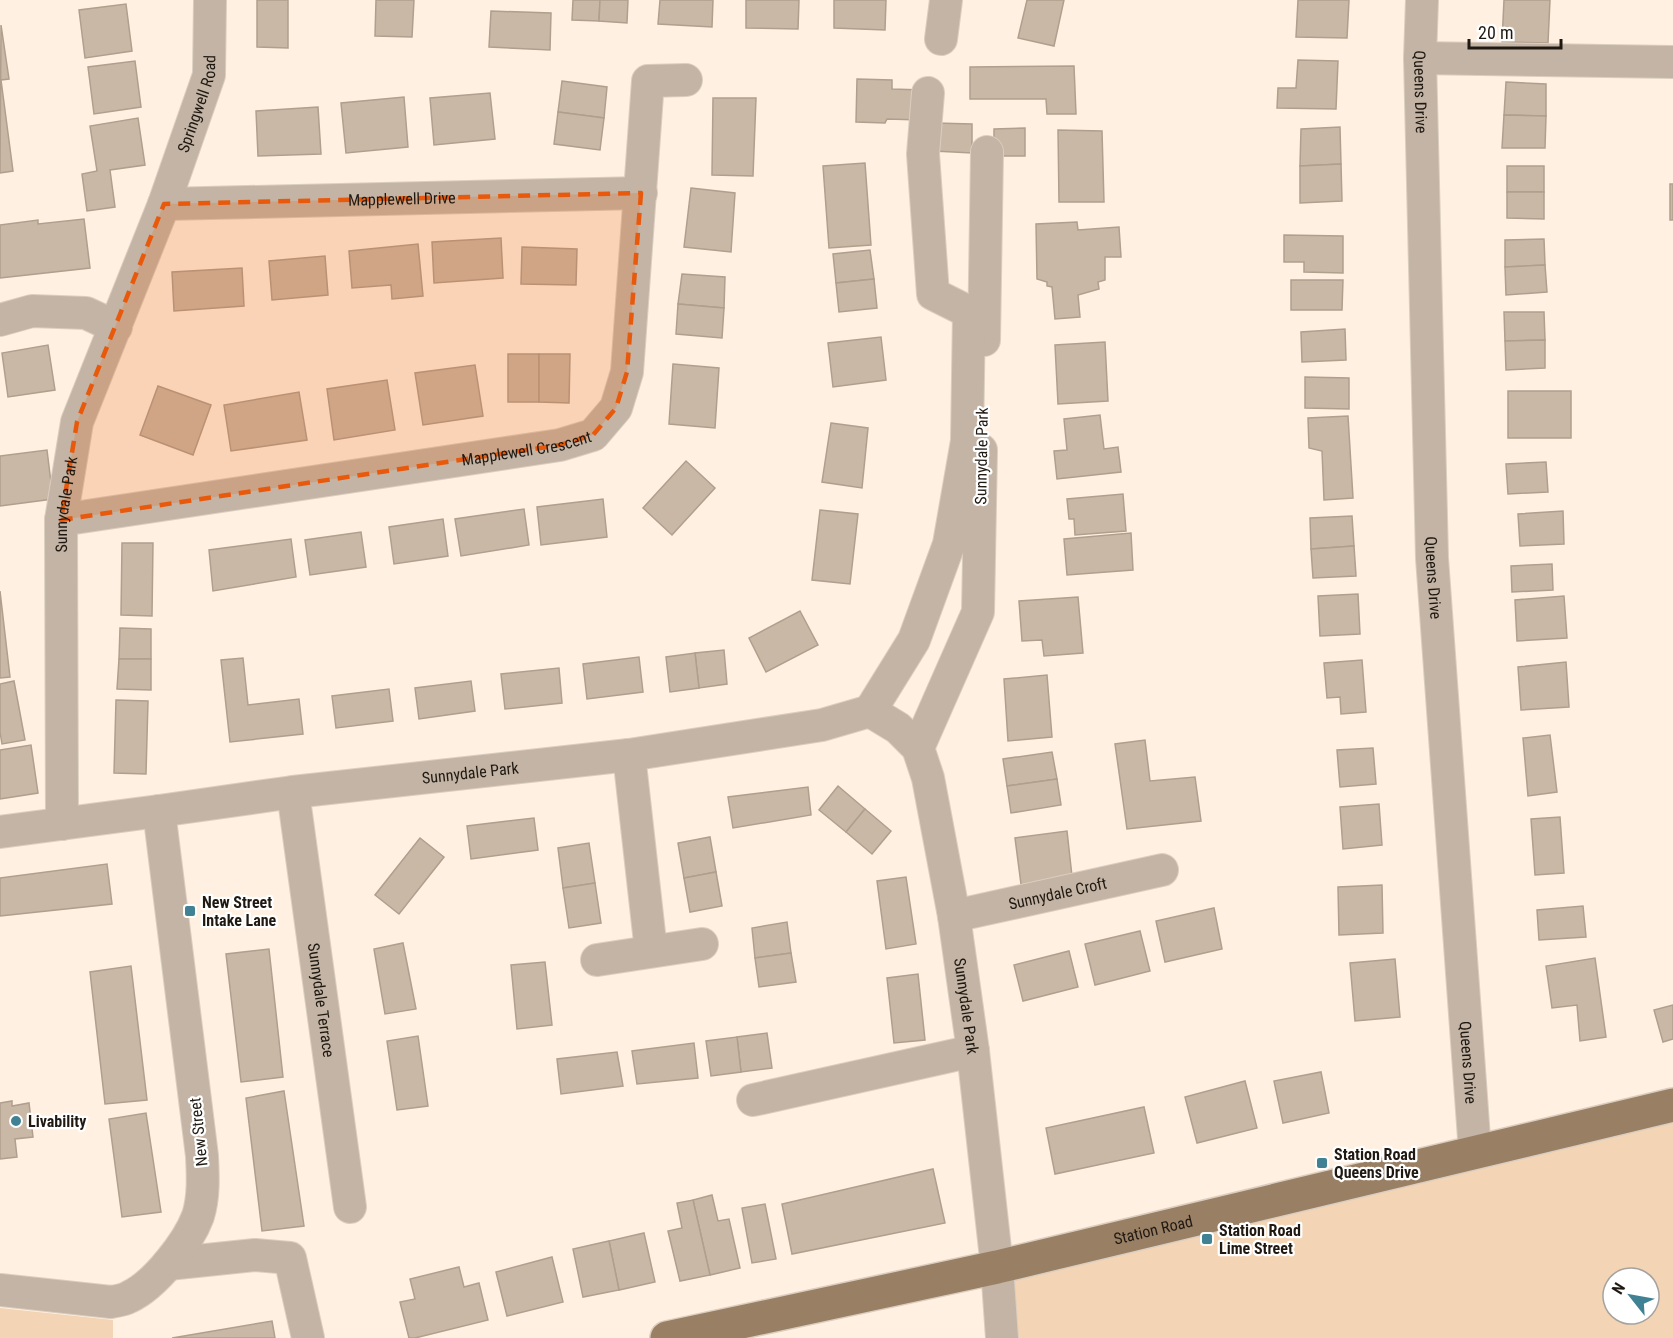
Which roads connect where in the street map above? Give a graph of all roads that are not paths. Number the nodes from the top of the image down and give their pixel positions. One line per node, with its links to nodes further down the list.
1 (210, 0): 11 (street, Springwell Road)
2 (946, 0): 4 (street)
3 (1422, 0): 5 (street, Queens Drive)
4 (941, 39)
5 (1420, 58): 6 (street); 30 (street, Queens Drive)
6 (1673, 62)
7 (686, 80): 10 (street, Mapplewell Crescent)
8 (928, 93): 15 (street, Sunnydale Park)
9 (987, 152): 16 (street, Sunnydale Park)
10 (641, 193): 11 (street, Mapplewell Drive); 14 (street, Mapplewell Crescent)
11 (164, 204): 13 (street, Sunnydale Park)
12 (0, 320): 13 (street)
13 (116, 327): 14 (street, Sunnydale Park)
14 (62, 520): 20 (street, Sunnydale Park)
15 (870, 711): 16 (street, Sunnydale Park); 17 (street, Sunnydale Park)
16 (918, 748): 23 (street, Sunnydale Park)
17 (629, 755): 18 (street, Sunnydale Park); 25 (street)
18 (293, 792): 19 (street, Sunnydale Park); 31 (street, Sunnydale Terrace)
19 (159, 812): 20 (street, Sunnydale Park); 32 (street, New Street)
20 (62, 824): 21 (street, Sunnydale Park)
21 (0, 832)
22 (1162, 870): 23 (street, Sunnydale Croft)
23 (954, 916): 27 (street, Sunnydale Park)
24 (702, 944): 25 (street)
25 (651, 951): 26 (street)
26 (597, 960)
27 (973, 1051): 28 (street); 33 (street, Sunnydale Park)
28 (753, 1100)
29 (1673, 1105): 30 (main road, Station Road)
30 (1475, 1152): 33 (main road, Station Road)
31 (350, 1207)
32 (168, 1264): 34 (street, New Street); 35 (street)
33 (997, 1267): 36 (main road, Station Road); 37 (street, Sunnydale Park)
34 (0, 1290)
35 (308, 1338)
36 (667, 1338)
37 (1002, 1338)

